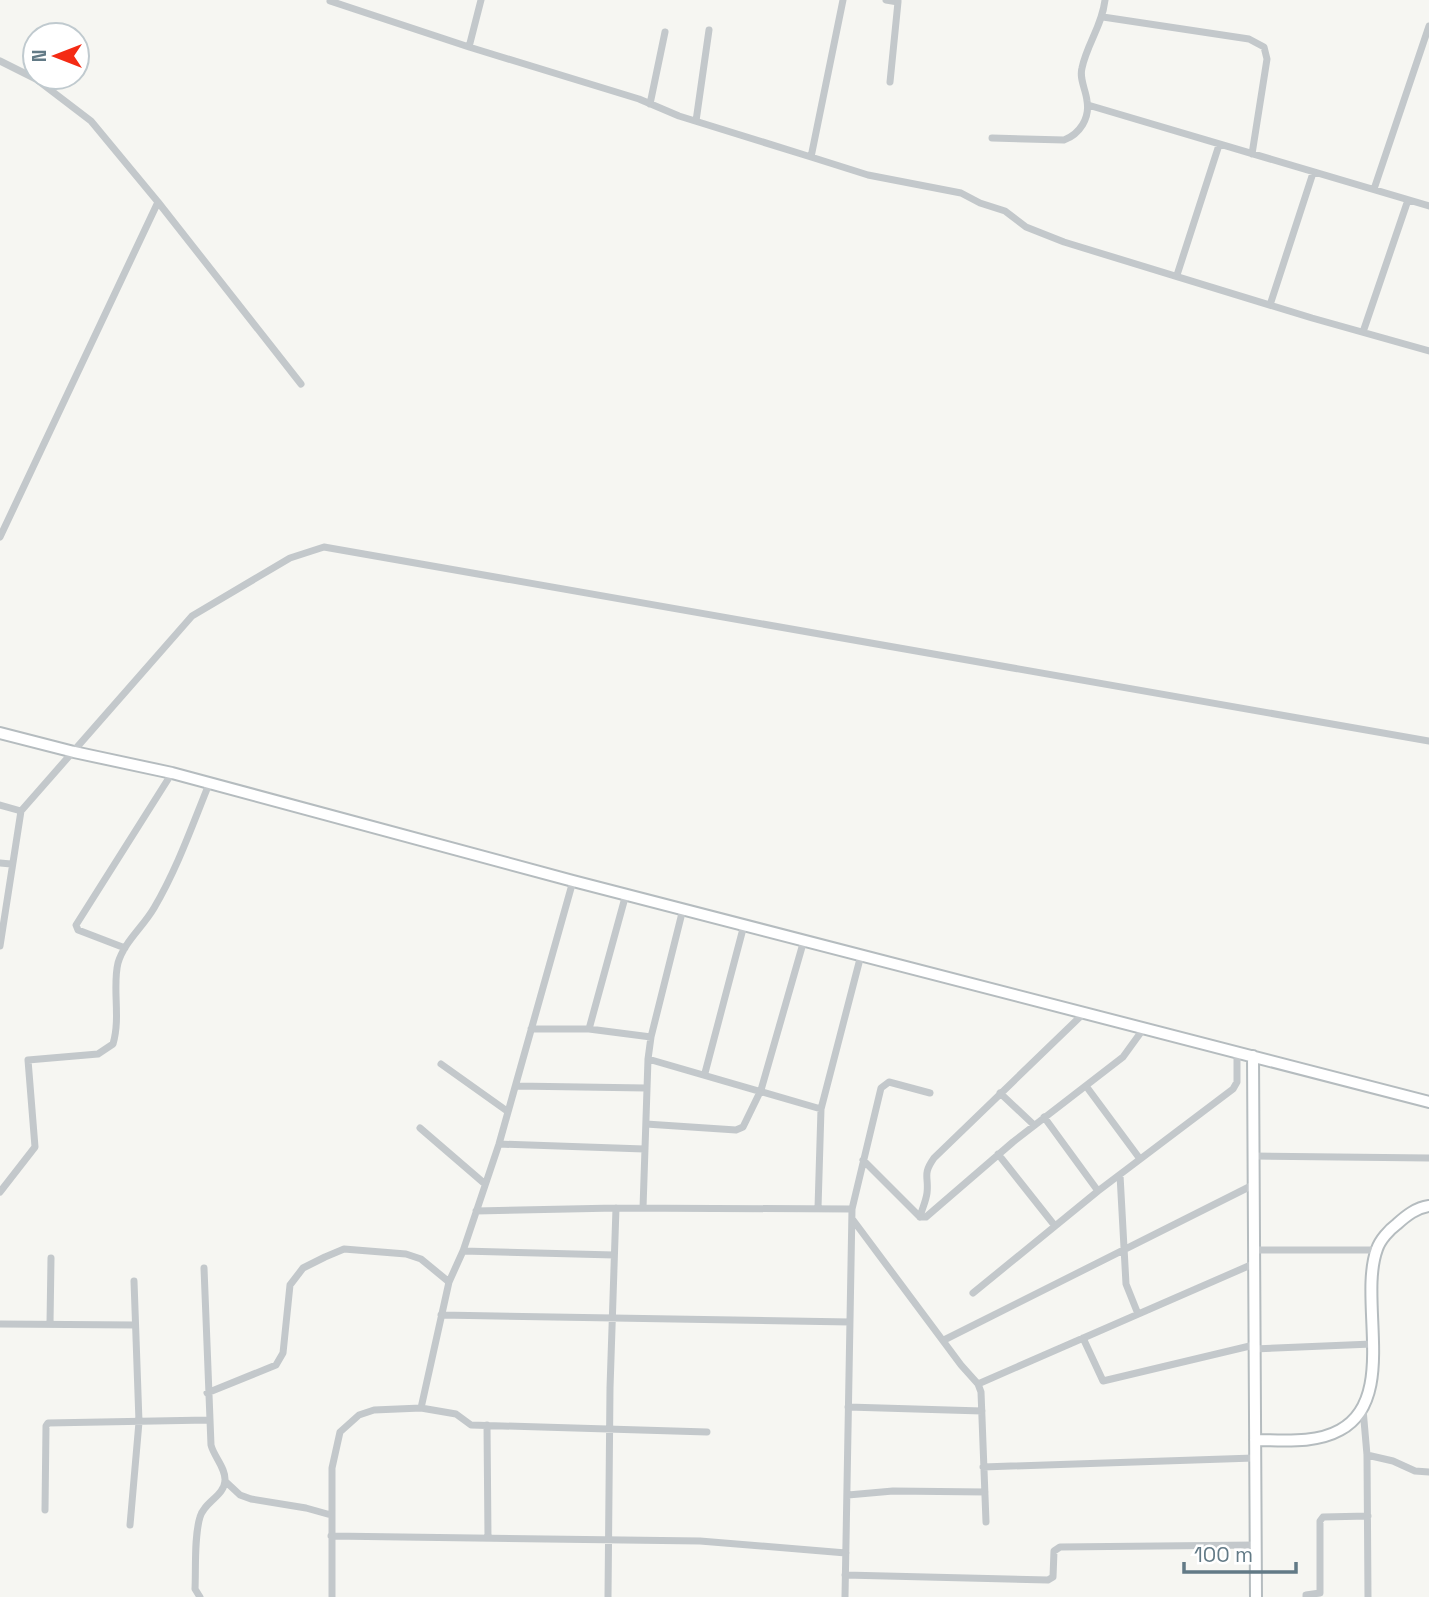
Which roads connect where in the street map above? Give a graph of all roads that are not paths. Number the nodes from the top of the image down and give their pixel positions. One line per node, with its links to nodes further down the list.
1 (481, 0): 11 (street)
2 (843, 0): 20 (street)
3 (886, 0): 6 (street)
4 (1105, 0): 7 (street)
5 (330, 1): 11 (street)
6 (898, 1): 13 (street)
7 (1103, 17): 15 (street); 19 (street)
8 (1429, 26): 22 (street)
9 (709, 30): 16 (street)
10 (665, 32): 14 (street)
11 (469, 47): 14 (street)
12 (0, 61): 24 (street)
13 (890, 82)
14 (650, 104): 16 (street)
15 (1088, 105): 17 (street); 18 (street)
16 (696, 121): 20 (street)
17 (992, 138)
18 (1219, 145): 19 (street); 26 (street)
19 (1252, 154): 21 (street)
20 (811, 157): 26 (street)
21 (1313, 173): 22 (street); 27 (street)
22 (1374, 189): 23 (street)
23 (1408, 200): 25 (street); 28 (street)
24 (158, 202): 30 (street); 31 (street)
25 (1429, 206)
26 (1177, 275): 27 (street)
27 (1270, 305): 28 (street)
28 (1363, 332): 29 (street)
29 (1429, 351)
30 (301, 384)
31 (1, 534)
32 (0, 733): 34 (street)
33 (1429, 741): 34 (street)
34 (74, 752): 35 (street); 38 (street)
35 (172, 773): 36 (street); 47 (street)
36 (209, 784): 41 (street); 47 (street)
37 (0, 805): 38 (street)
38 (21, 811): 40 (street)
39 (0, 863): 40 (street)
40 (11, 864): 46 (street)
41 (573, 881): 42 (street); 51 (street)
42 (626, 894): 43 (street); 52 (street)
43 (683, 909): 44 (street); 53 (street)
44 (744, 925): 45 (street); 58 (street)
45 (804, 940): 48 (street); 62 (street)
46 (0, 946)
47 (125, 948): 83 (street)
48 (861, 956): 49 (street); 66 (street)
49 (1084, 1012): 50 (street); 64 (street)
50 (1144, 1028): 54 (street); 60 (street)
51 (531, 1029): 52 (street); 59 (street)
52 (589, 1029): 53 (street)
53 (651, 1037): 56 (street)
54 (1237, 1052): 55 (street); 77 (street)
55 (1253, 1056): 65 (street); 75 (street)
56 (648, 1059): 58 (street); 61 (street)
57 (441, 1063): 67 (street)
58 (705, 1073): 62 (street)
59 (516, 1086): 61 (street); 67 (street)
60 (1086, 1086): 68 (street); 77 (street)
61 (646, 1088): 69 (street)
62 (761, 1090): 66 (street); 69 (street)
63 (930, 1093): 78 (street)
64 (1000, 1093): 70 (street); 90 (street)
65 (1429, 1102)
66 (821, 1109): 87 (street)
67 (508, 1111): 72 (street)
68 (1044, 1117): 70 (street); 82 (street)
69 (646, 1124): 73 (street)
70 (1034, 1125): 74 (street)
71 (420, 1128): 80 (street)
72 (499, 1144): 73 (street); 80 (street)
73 (644, 1149): 86 (street)
74 (998, 1154): 90 (street); 92 (street)
75 (1254, 1157): 76 (street); 81 (street)
76 (1429, 1158)
77 (1140, 1159): 79 (street)
78 (863, 1160): 88 (street); 90 (street)
79 (1120, 1175): 82 (street); 93 (street)
80 (485, 1184): 89 (street)
81 (1253, 1185): 93 (street); 94 (street)
82 (1098, 1191): 92 (street)
83 (0, 1192)
84 (1429, 1206): 95 (street)
85 (616, 1208): 86 (street); 89 (street); 97 (street)
86 (643, 1208): 87 (street)
87 (818, 1208): 88 (street)
88 (852, 1209): 91 (street)
89 (476, 1211): 96 (street)
90 (920, 1217)
91 (853, 1220): 107 (street); 112 (street)
92 (1055, 1226): 103 (street)
93 (1124, 1248): 104 (street); 112 (street)
94 (1254, 1250): 95 (street); 99 (street)
95 (1376, 1250): 113 (street)
96 (463, 1251): 97 (street); 102 (street)
97 (614, 1255): 106 (street)
98 (51, 1258): 109 (street)
99 (1254, 1264): 104 (street); 114 (street)
100 (204, 1268): 116 (street)
101 (134, 1281): 110 (street)
102 (449, 1282): 105 (street); 116 (street)
103 (973, 1293)
104 (1138, 1314): 111 (street)
105 (441, 1315): 106 (street); 118 (street)
106 (612, 1319): 107 (street); 124 (street)
107 (850, 1322): 117 (street)
108 (0, 1324): 109 (street)
109 (50, 1324): 110 (street)
110 (135, 1325): 122 (street)
111 (1083, 1338): 114 (street); 115 (street)
112 (944, 1340): 115 (street)
113 (1372, 1344): 114 (street); 119 (street)
114 (1254, 1347): 126 (street)
115 (978, 1384): 120 (street)
116 (207, 1393): 121 (street)
117 (848, 1407): 120 (street); 133 (street)
118 (421, 1408): 123 (street); 135 (street)
119 (1363, 1409): 126 (street); 127 (street)
120 (982, 1411): 129 (street)
121 (208, 1420): 122 (street); 131 (street)
122 (139, 1422): 134 (street); 138 (street)
123 (487, 1426): 124 (street); 140 (street)
124 (609, 1428): 125 (street); 141 (street)
125 (707, 1432)
126 (1255, 1440): 128 (street)
127 (1367, 1455): 130 (street); 136 (street)
128 (1254, 1458): 129 (street); 142 (street)
129 (984, 1467): 132 (street)
130 (1429, 1472)
131 (225, 1481): 135 (street); 145 (street)
132 (985, 1492): 133 (street); 137 (street)
133 (848, 1495): 143 (street)
134 (45, 1510)
135 (331, 1515): 139 (street)
136 (1368, 1516): 150 (street); 151 (street)
137 (986, 1522)
138 (130, 1525)
139 (331, 1536): 140 (street); 146 (street)
140 (488, 1538): 141 (street)
141 (610, 1539): 143 (street); 147 (street)
142 (1255, 1545): 144 (street); 149 (street)
143 (846, 1553): 144 (street)
144 (845, 1575): 148 (street)
145 (200, 1597)
146 (333, 1597)
147 (608, 1597)
148 (845, 1597)
149 (1256, 1597)
150 (1306, 1597)
151 (1368, 1597)

